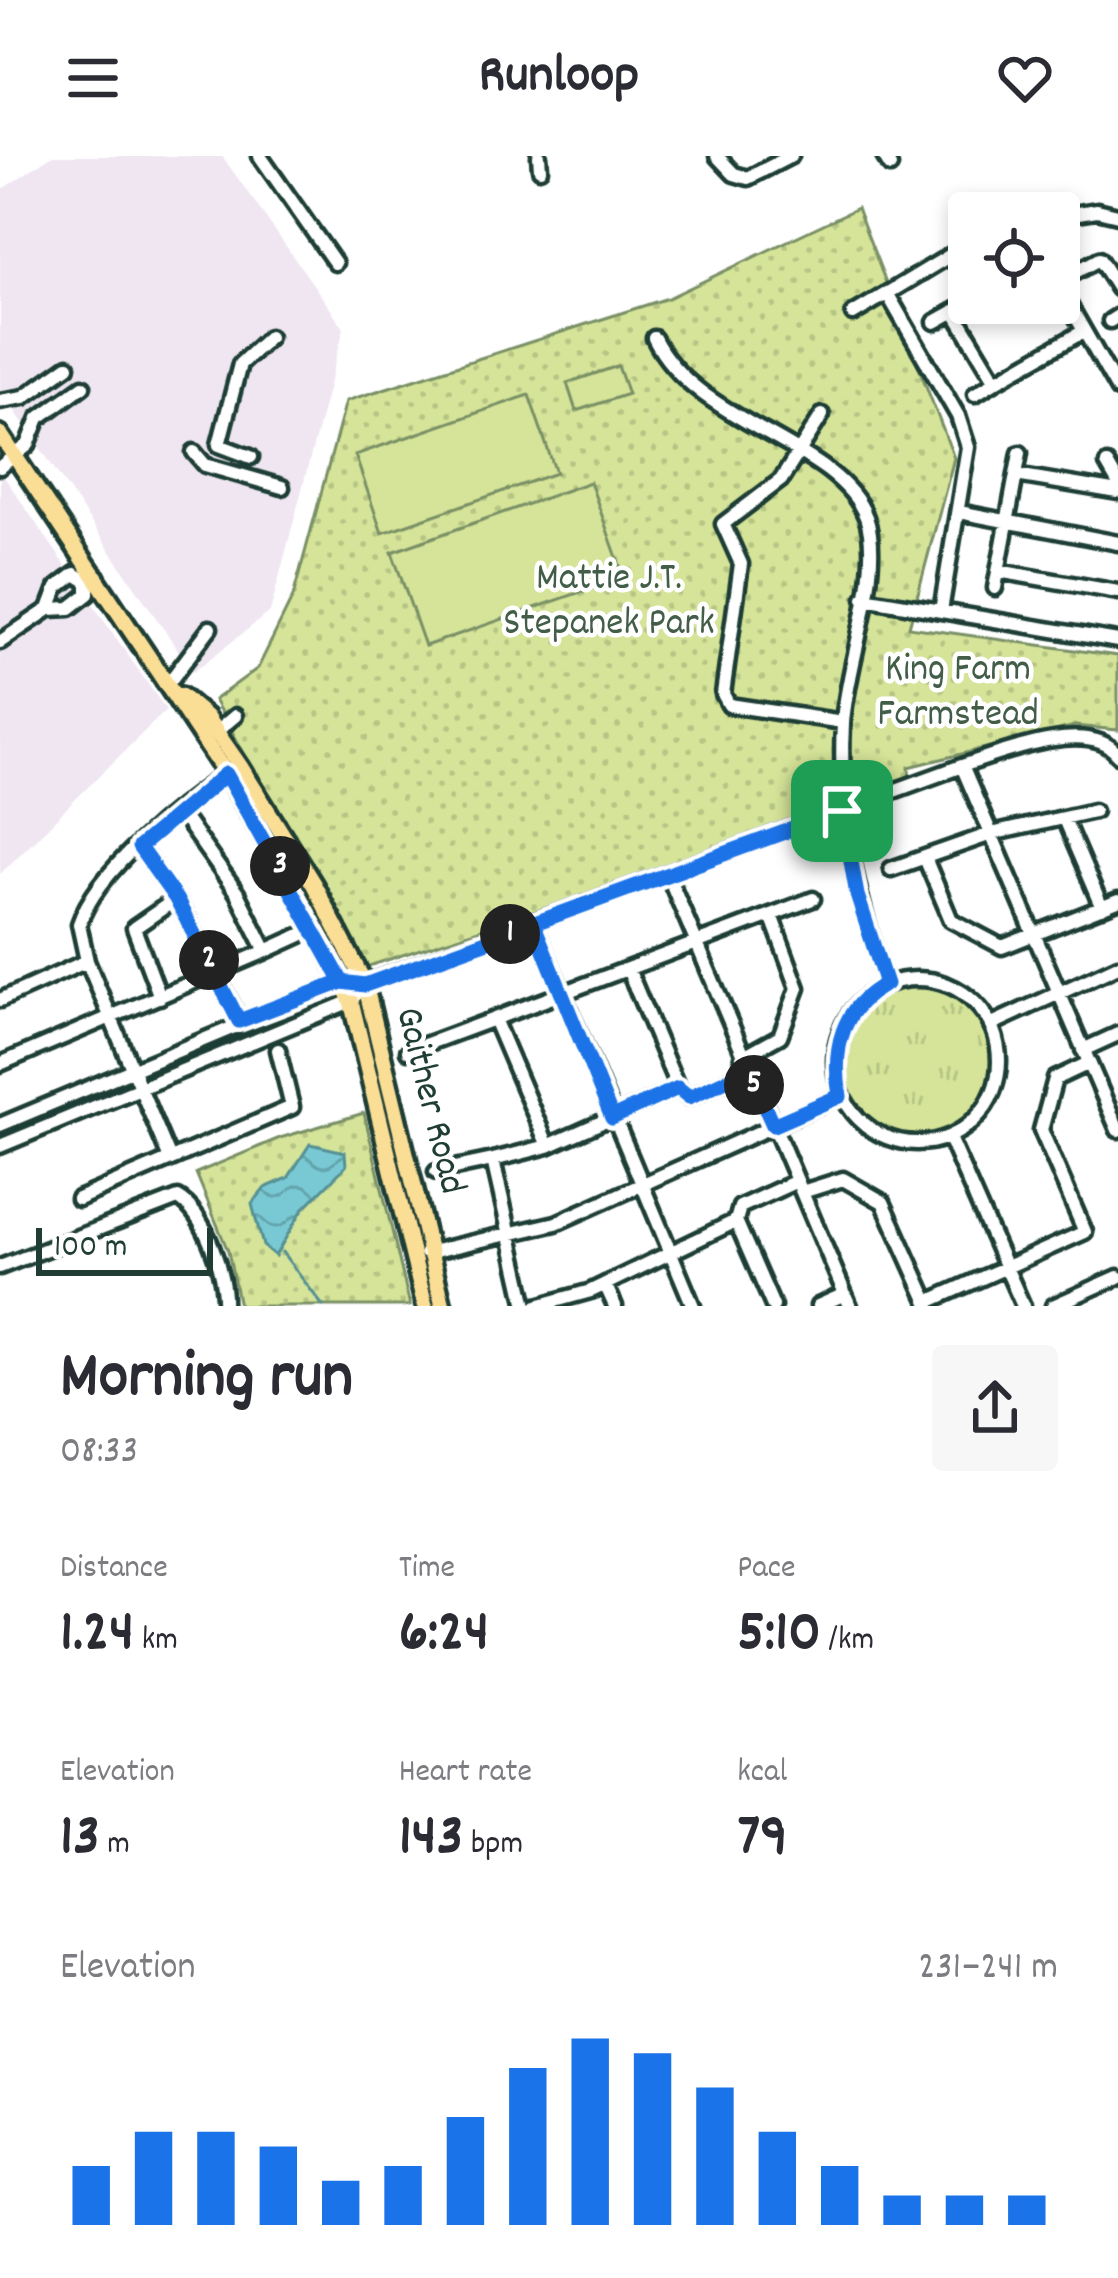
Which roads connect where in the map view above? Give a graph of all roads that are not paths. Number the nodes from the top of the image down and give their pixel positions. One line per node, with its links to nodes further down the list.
1 (260, 156): 7 (street)
2 (717, 156): 3 (street)
3 (791, 156)
4 (1080, 213): 5 (street)
5 (1118, 215)
6 (948, 256): 10 (street)
7 (335, 263)
8 (1080, 271): 9 (street)
9 (1118, 290)
10 (886, 293): 11 (street); 38 (street)
11 (853, 314)
12 (948, 314): 13 (street)
13 (935, 322)
14 (1080, 323): 16 (street)
15 (962, 324): 20 (street)
16 (1084, 331): 20 (street); 22 (street)
17 (269, 337): 31 (street)
18 (654, 338): 29 (street)
19 (68, 366): 24 (street)
20 (996, 380): 23 (street)
21 (83, 386): 30 (street)
22 (1118, 390)
23 (975, 394)
24 (0, 401)
25 (822, 415): 29 (street)
26 (0, 434): 30 (main road, Gaither Road)
27 (194, 452): 36 (street)
28 (1020, 453): 34 (street)
29 (798, 454): 45 (street); 52 (street)
30 (14, 456): 33 (street); 42 (main road, Gaither Road)
31 (251, 457)
32 (1107, 464): 35 (street)
33 (0, 467)
34 (1016, 476): 37 (street); 39 (street)
35 (1118, 483)
36 (282, 487)
37 (1118, 492)
38 (958, 512): 39 (street); 46 (street)
39 (1007, 521): 40 (street); 41 (street)
40 (1118, 542)
41 (998, 571): 43 (street); 44 (street)
42 (92, 579): 49 (street); 50 (main road, Gaither Road)
43 (995, 588)
44 (1118, 592)
45 (864, 598): 46 (street); 52 (street)
46 (941, 611): 48 (street)
47 (210, 628): 50 (street)
48 (1118, 641)
49 (0, 642)
50 (167, 685): 53 (main road, Gaither Road); 56 (main road, Gaither Road)
51 (235, 716): 53 (street)
52 (843, 722): 58 (street)
53 (216, 732): 82 (main road, Gaither Road)
54 (1118, 755): 55 (street)
55 (962, 766): 58 (street); 61 (street)
56 (226, 774): 57 (street); 80 (main road, Gaither Road)
57 (178, 810): 62 (street); 75 (street)
58 (842, 811): 65 (street); 81 (street)
59 (1094, 812): 60 (street)
60 (1064, 819): 61 (street); 69 (street)
61 (991, 834): 63 (street); 73 (street)
62 (139, 847): 66 (street); 76 (street)
63 (925, 858): 64 (street); 73 (street)
64 (891, 869)
65 (668, 875): 71 (street); 74 (street)
66 (176, 899): 79 (street); 85 (street)
67 (814, 899): 70 (street)
68 (1118, 901): 69 (street)
69 (1102, 908): 73 (street)
70 (771, 915): 74 (street); 97 (street)
71 (534, 925): 82 (street); 84 (street)
72 (301, 935): 75 (street)
73 (1034, 936): 83 (street)
74 (694, 943): 78 (street); 97 (street)
75 (266, 951): 79 (street)
76 (87, 962): 86 (street); 88 (street)
77 (1118, 966): 83 (street)
78 (628, 969): 84 (street); 100 (street)
79 (216, 974): 85 (street); 90 (street)
80 (342, 982): 82 (street); 87 (main road, Gaither Road); 90 (street)
81 (886, 984): 91 (street); 101 (street)
82 (365, 985): 87 (street); 118 (main road, Gaither Road)
83 (1058, 992): 91 (street); 95 (street)
84 (560, 993): 89 (street); 102 (street)
85 (160, 998): 88 (street)
86 (0, 1000)
87 (351, 1001): 99 (street); 118 (main road, Gaither Road)
88 (110, 1018): 96 (street); 98 (street)
89 (494, 1019): 94 (street); 108 (street)
90 (239, 1021): 98 (street)
91 (992, 1024): 106 (street)
92 (1118, 1034): 95 (street)
93 (278, 1050): 109 (street)
94 (409, 1051)
95 (1086, 1056): 105 (street); 120 (street)
96 (0, 1064)
97 (745, 1064): 100 (street); 104 (street)
98 (132, 1069): 99 (street); 103 (street)
99 (140, 1087): 107 (street); 109 (street)
100 (678, 1088): 102 (street)
101 (840, 1096): 104 (street); 106 (street)
102 (612, 1118): 108 (street); 112 (street)
103 (0, 1125)
104 (773, 1125): 112 (street); 113 (street)
105 (1118, 1130)
106 (949, 1138): 120 (street)
107 (0, 1146)
108 (548, 1146): 110 (street)
109 (170, 1159): 114 (street)
110 (493, 1160): 111 (street); 116 (street)
111 (436, 1172)
112 (640, 1186): 116 (street); 117 (street)
113 (799, 1186): 115 (street); 120 (street); 123 (street)
114 (78, 1199)
115 (736, 1221): 117 (street); 131 (street)
116 (508, 1234): 118 (street); 127 (street)
117 (668, 1251): 122 (street); 130 (street)
118 (422, 1254): 125 (main road, Gaither Road); 126 (main road, Gaither Road)
119 (0, 1268): 124 (street)
120 (1005, 1268): 133 (street)
121 (1118, 1276): 134 (street)
122 (605, 1284): 128 (street); 129 (street)
123 (847, 1300): 132 (street)
124 (224, 1306)
125 (425, 1306)
126 (443, 1306)
127 (526, 1306)
128 (537, 1306)
129 (615, 1306)
130 (693, 1306)
131 (773, 1306)
132 (818, 1306)
133 (1023, 1306)
134 (1053, 1306)

